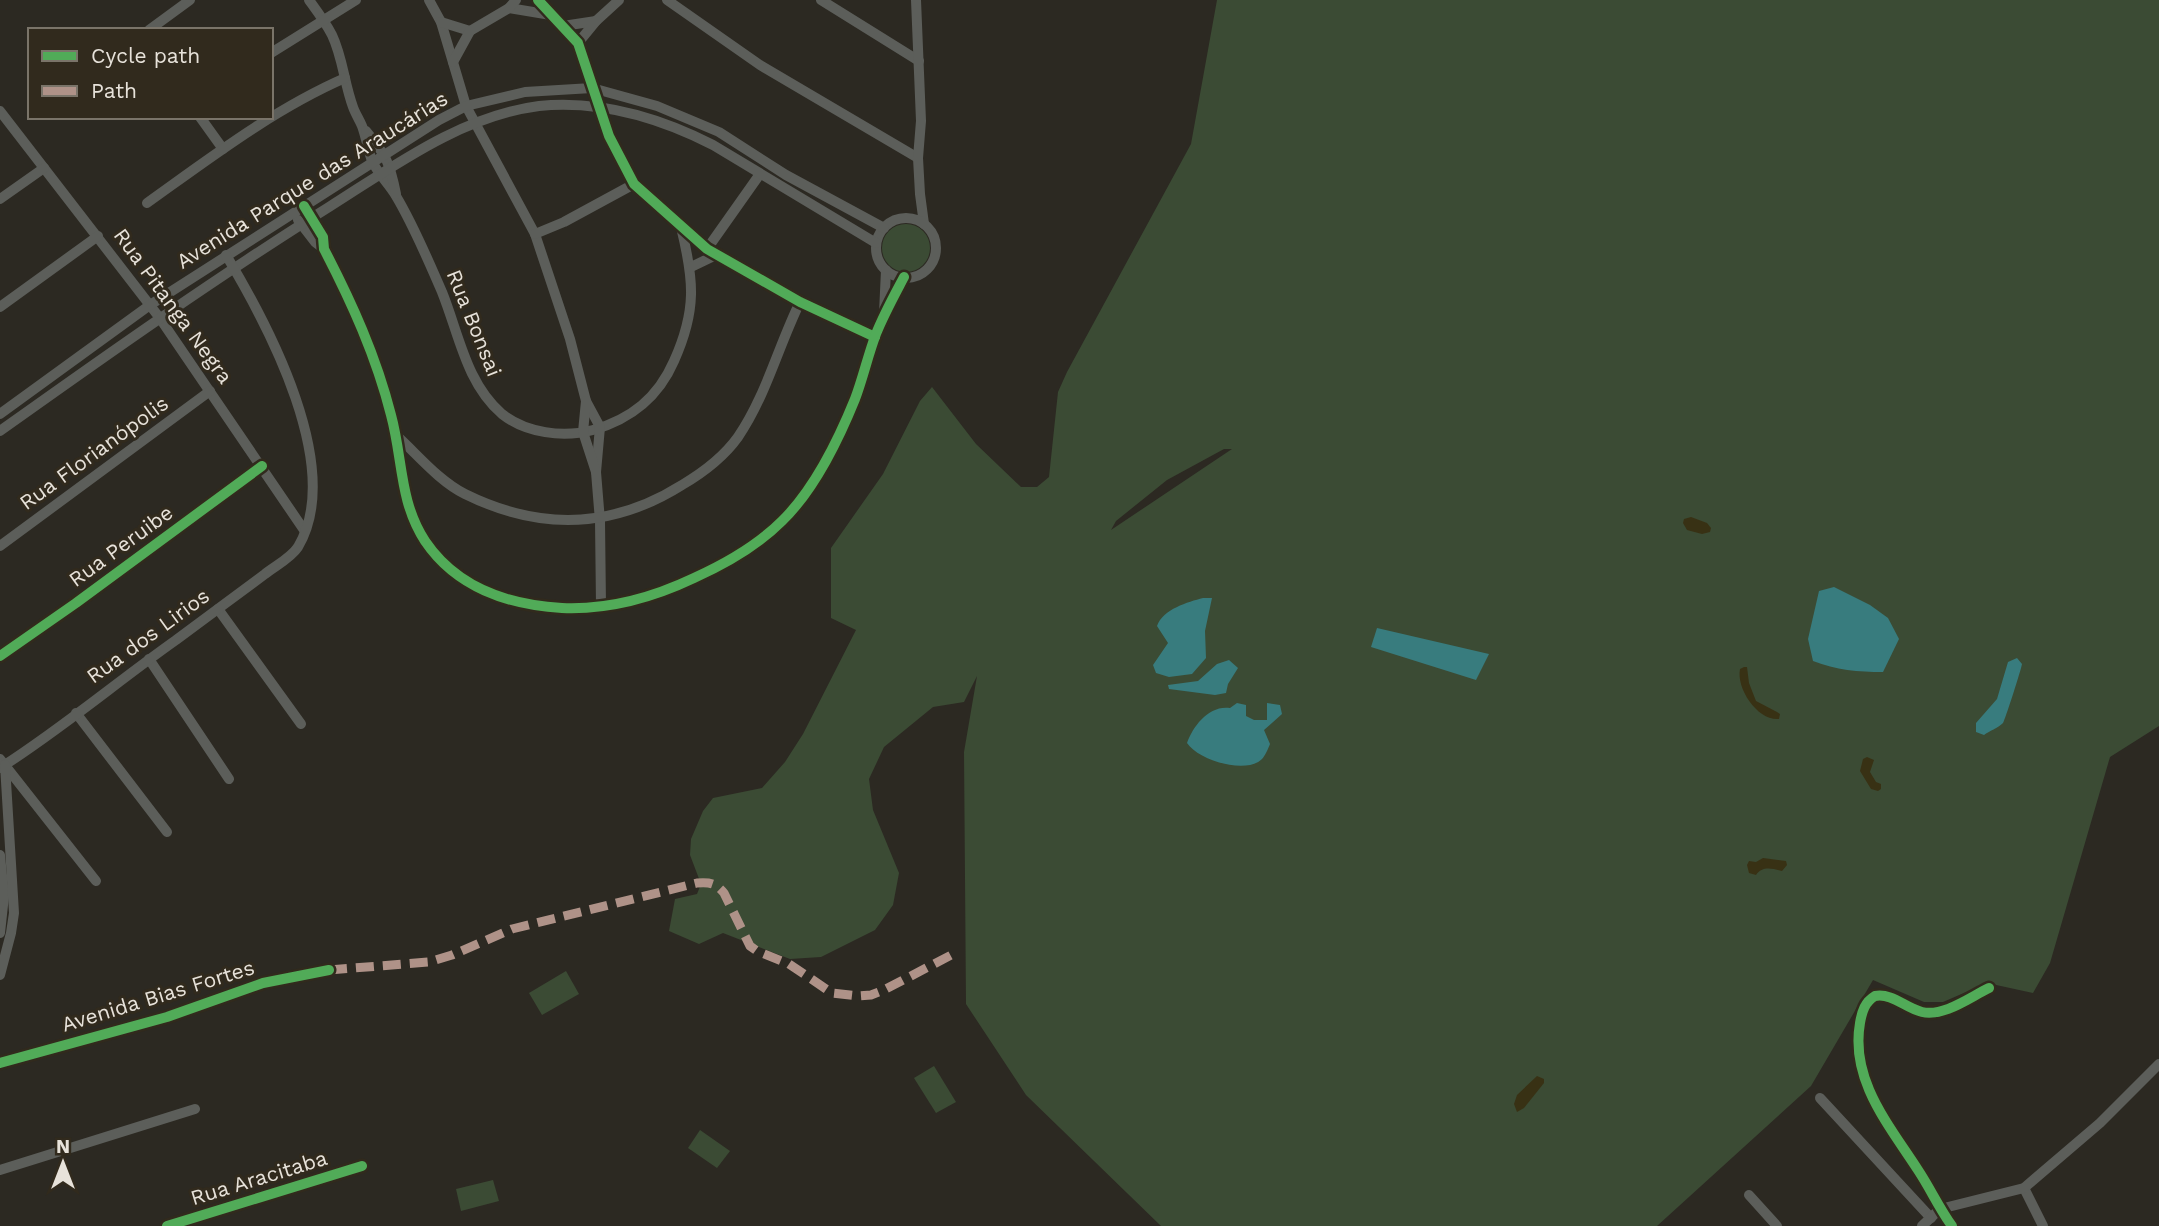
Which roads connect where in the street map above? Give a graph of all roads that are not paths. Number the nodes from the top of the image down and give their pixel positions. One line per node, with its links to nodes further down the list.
1 (190, 0): 16 (street)
2 (309, 0): 12 (street)
3 (356, 0): 12 (street)
4 (429, 0): 14 (street)
5 (538, 0): 11 (street)
6 (619, 0): 13 (street)
7 (667, 0): 34 (street)
8 (821, 0): 20 (street)
9 (916, 0): 20 (street)
10 (512, 4): 11 (street); 17 (street)
11 (551, 15): 15 (street)
12 (324, 21): 19 (street); 22 (street)
13 (596, 21): 15 (street); 18 (street)
14 (441, 22): 17 (street); 21 (street)
15 (563, 26): 18 (street)
16 (152, 28)
17 (470, 31): 21 (street)
18 (578, 43): 23 (street)
19 (273, 52)
20 (919, 61): 34 (street)
21 (453, 62): 24 (street)
22 (345, 78): 27 (street); 31 (street)
23 (592, 88): 24 (street, Avenida Parque das Araucárias); 25 (street); 52 (street, Avenida Parque das Araucárias)
24 (466, 106): 30 (street); 33 (street, Avenida Parque das Araucárias)
25 (599, 108): 30 (street, Avenida Parque das Araucárias); 38 (street, Avenida Parque das Araucárias); 40 (street)
26 (0, 111): 37 (street, Rua Pitanga Negra)
27 (273, 118)
28 (201, 119): 32 (street)
29 (272, 119): 32 (street)
30 (475, 123): 36 (street, Avenida Parque das Araucárias); 53 (street)
31 (362, 126): 33 (street); 35 (street)
32 (223, 149): 44 (street)
33 (385, 153): 35 (street, Avenida Parque das Araucárias); 36 (street)
34 (918, 158): 41 (street)
35 (372, 162): 39 (street); 45 (street, Avenida Parque das Araucárias)
36 (391, 167): 39 (street, Avenida Parque das Araucárias); 42 (street)
37 (44, 168): 43 (street); 54 (street, Rua Pitanga Negra)
38 (760, 174): 55 (street, Avenida Parque das Araucárias); 57 (street)
39 (380, 175): 42 (street); 47 (street, Avenida Parque das Araucárias)
40 (634, 184): 51 (street); 53 (street)
41 (919, 194): 48 (street); 49 (street)
42 (396, 196): 76 (street, Rua Bonsai)
43 (0, 199)
44 (147, 203)
45 (304, 206): 46 (street, Avenida Parque das Araucárias); 47 (street)
46 (293, 213): 50 (street); 58 (street, Avenida Parque das Araucárias)
47 (312, 218): 50 (street, Avenida Parque das Araucárias); 56 (street)
48 (904, 218): 49 (street); 52 (street)
49 (924, 224): 62 (street)
50 (301, 225): 56 (street); 60 (street, Avenida Parque das Araucárias)
51 (681, 228): 57 (street); 59 (street, Rua Bonsai)
52 (884, 228): 55 (street)
53 (535, 234): 72 (street)
54 (98, 236): 64 (street, Rua Pitanga Negra); 65 (street)
55 (876, 243): 61 (street)
56 (324, 249): 77 (street)
57 (712, 252): 59 (street); 63 (street)
58 (226, 255): 60 (street, Rua dos Lirios); 64 (street, Avenida Parque das Araucárias)
59 (691, 267): 74 (street, Rua Bonsai)
60 (234, 268): 67 (street, Avenida Parque das Araucárias); 81 (street, Rua dos Lirios)
61 (886, 270): 62 (street); 66 (street)
62 (904, 277): 66 (street)
63 (800, 302): 69 (street); 80 (street)
64 (150, 305): 67 (street, Rua Pitanga Negra); 68 (street, Avenida Parque das Araucárias)
65 (0, 307)
66 (884, 316): 69 (street)
67 (159, 317): 70 (street, Avenida Parque das Araucárias); 71 (street, Rua Pitanga Negra)
68 (108, 336): 70 (street); 73 (street, Avenida Parque das Araucárias)
69 (875, 337): 83 (street)
70 (117, 347): 75 (street, Avenida Parque das Araucárias)
71 (211, 391): 78 (street, Rua Pitanga Negra); 82 (street, Rua Florianópolis)
72 (586, 401): 74 (street); 76 (street)
73 (0, 414)
74 (600, 427): 76 (street, Rua Bonsai); 79 (street)
75 (0, 431)
76 (583, 432): 79 (street)
77 (397, 436): 80 (street); 83 (street)
78 (262, 466): 81 (street, Rua Pitanga Negra); 85 (street, Rua Peruibe)
79 (596, 472): 80 (street)
80 (600, 518): 83 (street)
81 (304, 530): 84 (street, Rua dos Lirios)
82 (0, 545)
83 (601, 606)
84 (218, 609): 86 (street, Rua dos Lirios); 88 (street)
85 (0, 656)
86 (149, 659): 87 (street, Rua dos Lirios); 90 (street)
87 (76, 713): 89 (street, Rua dos Lirios); 91 (street)
88 (301, 724)
89 (2, 764): 93 (street); 94 (street)
90 (229, 779)
91 (167, 832)
92 (0, 855): 93 (street)
93 (4, 864): 95 (street)
94 (96, 881)
95 (4, 933): 97 (street)
96 (329, 970): 99 (street, Avenida Bias Fortes)
97 (0, 975)
98 (1989, 988): 107 (street)
99 (0, 1063)
100 (2159, 1064): 105 (street)
101 (1820, 1098): 109 (street)
102 (195, 1109): 104 (street)
103 (362, 1166): 108 (street, Rua Aracitaba)
104 (0, 1170)
105 (2024, 1188): 107 (street); 115 (street)
106 (1749, 1195): 112 (street)
107 (1940, 1209): 109 (street); 114 (street)
108 (203, 1216): 110 (street, Rua Aracitaba); 111 (street)
109 (1931, 1218): 113 (street)
110 (167, 1226)
111 (213, 1226)
112 (1777, 1226)
113 (1922, 1226)
114 (1952, 1226)
115 (2043, 1226)

